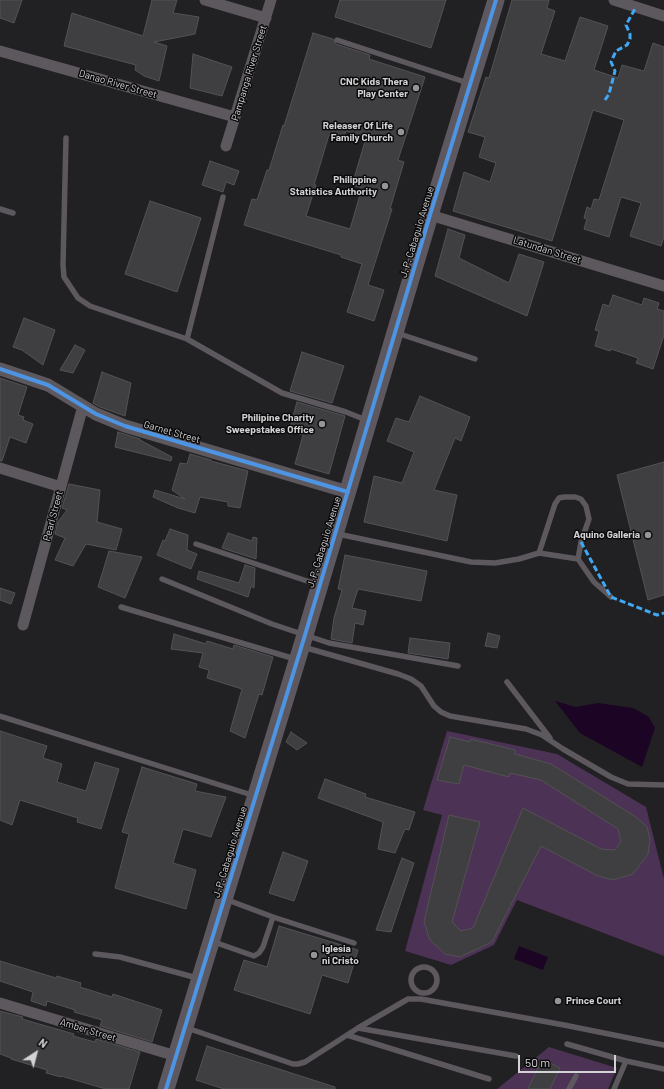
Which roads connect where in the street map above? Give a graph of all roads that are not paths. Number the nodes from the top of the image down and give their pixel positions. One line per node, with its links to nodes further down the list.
1 (205, 0): 7 (street)
2 (271, 0): 7 (street, Pampanga River Street)
3 (496, 0): 10 (main road, J. P. Cabaguio Avenue)
4 (614, 0): 5 (street)
5 (637, 3): 6 (street)
6 (664, 16)
7 (266, 18): 11 (street, Pampanga River Street)
8 (337, 40): 10 (lane)
9 (0, 51): 11 (street, Danao River Street)
10 (470, 84): 17 (main road, J. P. Cabaguio Avenue)
11 (235, 117): 13 (street, Pampanga River Street)
12 (66, 138): 20 (lane)
13 (226, 146)
14 (223, 197): 20 (lane)
15 (0, 209): 16 (lane)
16 (13, 213)
17 (430, 215): 18 (street, Latundan Street); 19 (main road, J. P. Cabaguio Avenue)
18 (664, 286)
19 (395, 333): 21 (lane); 24 (main road, J. P. Cabaguio Avenue)
20 (187, 339): 24 (lane)
21 (475, 359)
22 (0, 368): 23 (street, Garnet Street)
23 (83, 406): 26 (street, Pearl Street); 27 (street, Garnet Street)
24 (369, 421): 27 (main road, J. P. Cabaguio Avenue)
25 (0, 468): 26 (street)
26 (61, 487): 36 (street, Pearl Street)
27 (348, 492): 28 (main road, J. P. Cabaguio Avenue)
28 (336, 534): 30 (lane); 33 (main road, J. P. Cabaguio Avenue)
29 (196, 544): 33 (lane)
30 (539, 553): 31 (lane); 31 (lane)
31 (578, 559): 34 (lane)
32 (162, 579): 37 (lane)
33 (319, 585): 37 (main road, J. P. Cabaguio Avenue)
34 (611, 597)
35 (121, 607): 37 (lane)
36 (23, 625)
37 (301, 647): 38 (lane); 41 (lane); 43 (main road, J. P. Cabaguio Avenue)
38 (458, 666)
39 (507, 682): 41 (lane)
40 (0, 716): 43 (lane)
41 (552, 741): 42 (lane)
42 (664, 785)
43 (255, 796): 44 (main road, J. P. Cabaguio Avenue)
44 (224, 898): 45 (lane); 46 (main road, J. P. Cabaguio Avenue)
45 (273, 917): 46 (lane); 47 (lane)
46 (211, 941): 49 (main road, J. P. Cabaguio Avenue)
47 (354, 943)
48 (95, 954): 49 (lane)
49 (200, 978): 52 (main road, J. P. Cabaguio Avenue)
50 (421, 996): 50 (lane); 53 (lane); 56 (lane)
51 (0, 1003): 57 (street, Amber Street)
52 (185, 1027): 54 (lane); 57 (main road, J. P. Cabaguio Avenue)
53 (358, 1028): 54 (lane); 58 (lane)
54 (347, 1035): 62 (lane)
55 (567, 1044): 59 (lane)
56 (664, 1045)
57 (176, 1056): 63 (main road, J. P. Cabaguio Avenue)
58 (516, 1056)
59 (626, 1062): 60 (lane); 65 (lane)
60 (664, 1068)
61 (576, 1076): 64 (lane)
62 (489, 1079)
63 (166, 1089)
64 (569, 1089)
65 (614, 1089)

